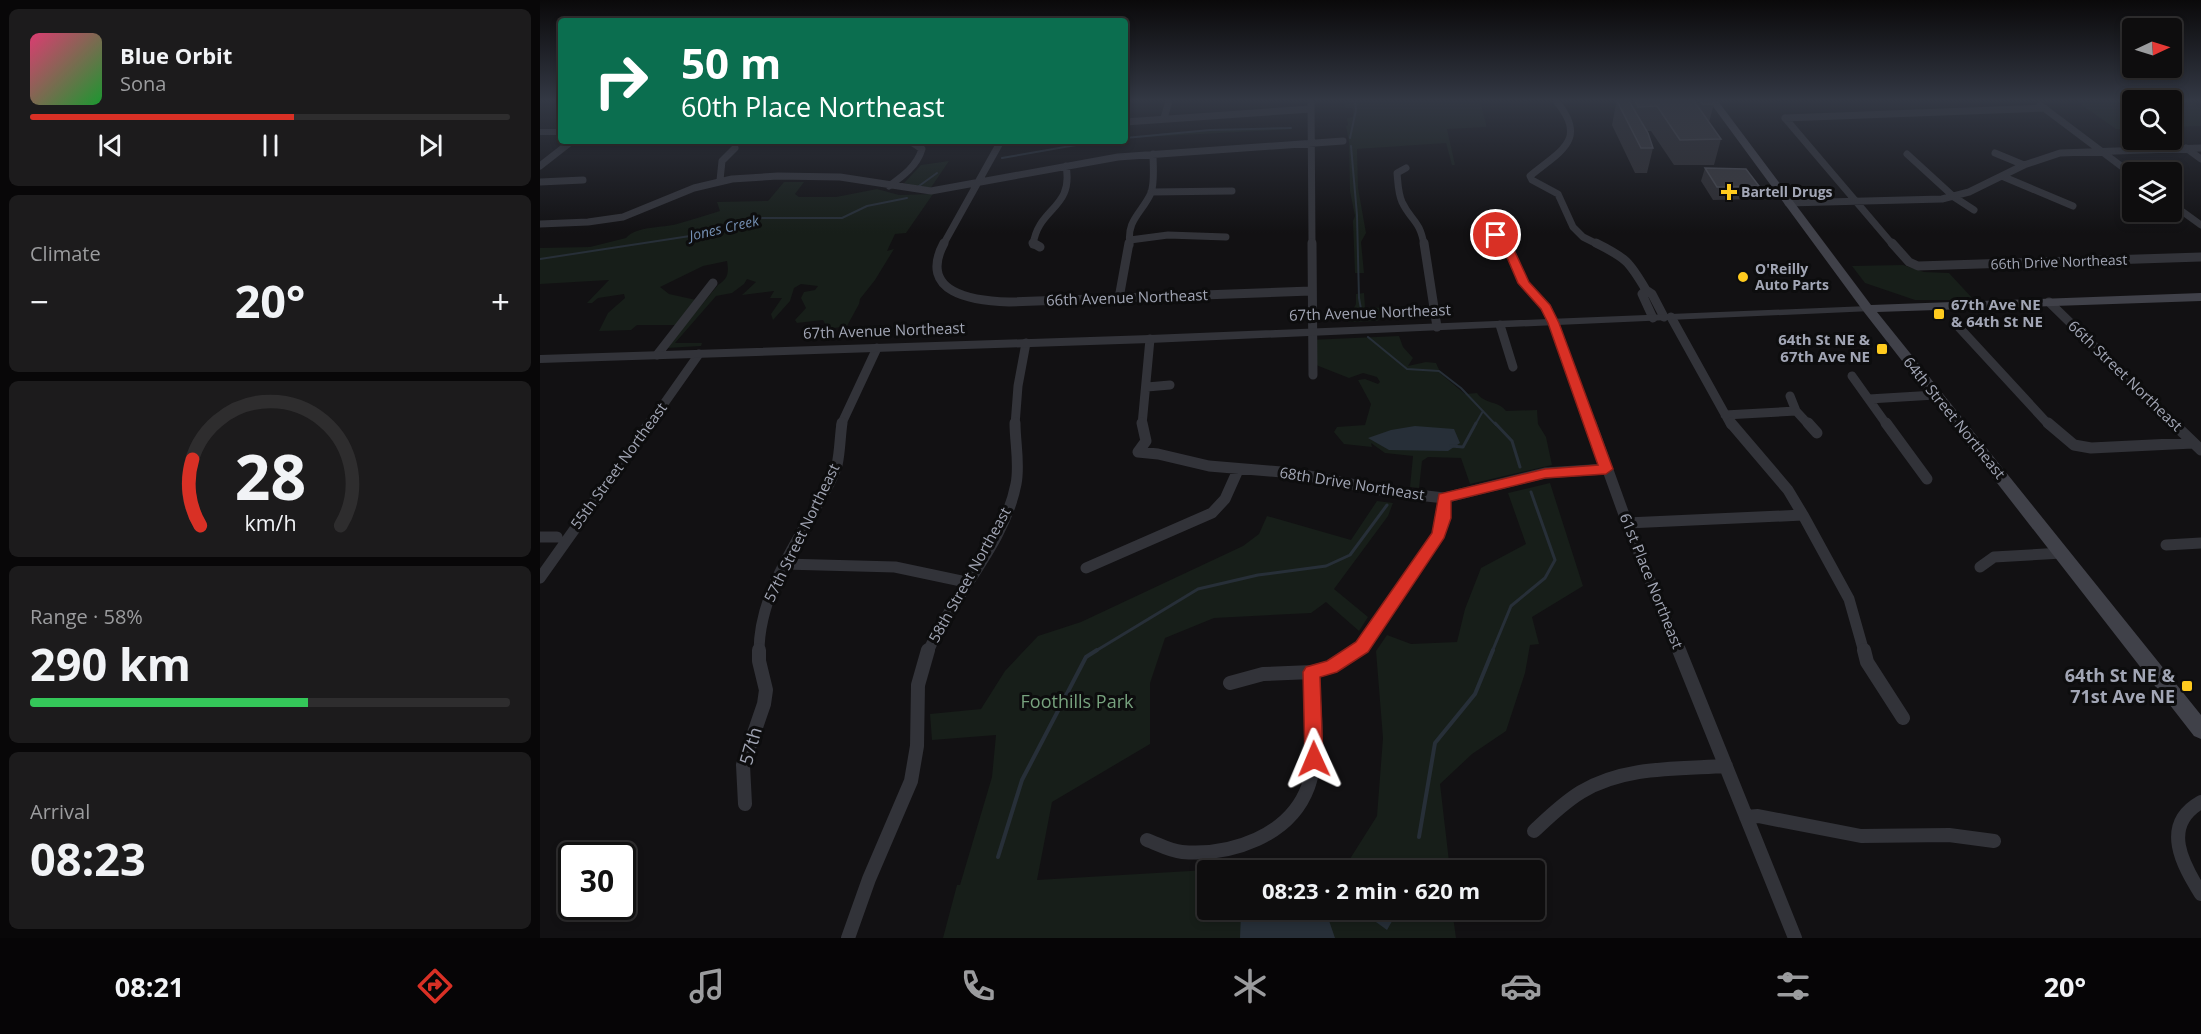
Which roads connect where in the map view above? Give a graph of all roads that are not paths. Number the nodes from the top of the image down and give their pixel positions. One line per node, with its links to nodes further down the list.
1 (567, 145): 19 (street)
2 (918, 145): 28 (street)
3 (999, 145): 27 (street)
4 (1286, 145): 15 (street)
5 (1311, 145): 45 (street)
6 (1565, 145): 50 (street)
7 (1745, 145): 33 (main road, 64th Street Northeast)
8 (1808, 145): 32 (street)
9 (2093, 145): 13 (street)
10 (735, 148): 25 (street)
11 (2186, 148): 12 (street); 13 (street); 17 (street)
12 (2201, 148)
13 (2100, 150): 18 (street); 21 (street)
14 (1995, 153): 18 (street)
15 (1153, 154): 20 (street); 30 (street)
16 (1907, 154): 31 (street)
17 (2201, 159)
18 (2024, 165): 23 (street)
19 (540, 166)
20 (1066, 166): 27 (street); 42 (street)
21 (2122, 167)
22 (1406, 168): 54 (street)
23 (2004, 177): 31 (street); 34 (street)
24 (583, 180): 26 (street)
25 (720, 180): 28 (street); 37 (street)
26 (540, 182)
27 (978, 182): 28 (street); 46 (street, 66th Avenue Northeast)
28 (889, 186)
29 (1232, 191): 30 (street)
30 (1151, 192): 41 (street)
31 (1954, 197): 32 (street); 35 (street)
32 (1855, 201): 33 (street); 43 (street, 66th Drive Northeast)
33 (1788, 203): 49 (main road, 64th Street Northeast)
34 (2073, 206)
35 (1974, 210)
36 (2182, 211): 38 (street)
37 (540, 224)
38 (2201, 225)
39 (1496, 235): 52 (street, 61st Place Northeast)
40 (1226, 237): 41 (street)
41 (1130, 240): 46 (street)
42 (1040, 247)
43 (2201, 257)
44 (713, 283): 60 (street)
45 (1311, 291): 46 (street, 66th Avenue Northeast); 55 (street)
46 (1119, 297)
47 (2201, 297): 48 (main road, 67th Avenue Northeast)
48 (2049, 303): 49 (main road, 67th Avenue Northeast); 73 (street, 66th Street Northeast)
49 (1868, 309): 50 (street, 67th Avenue Northeast); 67 (main road, 64th Street Northeast)
50 (1662, 317): 52 (street, 67th Avenue Northeast); 71 (street)
51 (1955, 322): 73 (street)
52 (1554, 323): 53 (street, 67th Avenue Northeast); 74 (street, 61st Place Northeast)
53 (1500, 325): 54 (street, 67th Avenue Northeast); 62 (street)
54 (1437, 327): 55 (street, 67th Avenue Northeast)
55 (1313, 332): 56 (street, 67th Avenue Northeast); 63 (street)
56 (1150, 339): 57 (street, 67th Avenue Northeast); 66 (street)
57 (1026, 343): 58 (street, 67th Avenue Northeast); 89 (street, 58th Street Northeast)
58 (877, 348): 59 (street, 67th Avenue Northeast); 85 (street, 57th Street Northeast)
59 (699, 354): 60 (street, 67th Avenue Northeast); 88 (street, 55th Street Northeast)
60 (657, 355): 61 (street, 67th Avenue Northeast)
61 (540, 359)
62 (1513, 367)
63 (1313, 375)
64 (1852, 376): 69 (street)
65 (1170, 386): 66 (street)
66 (1147, 387): 75 (street, 68th Drive Northeast)
67 (1935, 395): 69 (street); 84 (main road, 64th Street Northeast)
68 (1790, 396): 70 (street)
69 (1869, 399): 76 (street)
70 (1796, 411): 71 (street); 72 (street)
71 (1725, 415): 78 (street)
72 (1817, 433)
73 (2197, 446)
74 (1606, 469): 77 (street, 68th Drive Northeast); 79 (street, 61st Place Northeast)
75 (1238, 470): 77 (street, 68th Drive Northeast); 87 (street)
76 (1927, 479)
77 (1444, 498): 90 (street)
78 (1803, 514): 79 (street); 93 (street)
79 (1627, 523): 95 (street, 61st Place Northeast)
80 (540, 537): 81 (street)
81 (557, 537)
82 (2201, 543): 83 (street)
83 (2166, 545)
84 (2062, 553): 86 (street); 94 (main road, 64th Street Northeast)
85 (784, 564): 89 (street); 92 (street, 57th Street Northeast)
86 (1980, 567)
87 (1086, 568)
88 (540, 579)
89 (966, 582): 103 (street, 58th Street Northeast)
90 (1312, 672): 91 (street); 100 (street)
91 (1230, 683)
92 (765, 690): 97 (street, 57th)
93 (1903, 718)
94 (2201, 730)
95 (1726, 766): 98 (street, 61st Place Northeast); 99 (street)
96 (2201, 802): 102 (street)
97 (745, 804)
98 (1746, 817): 101 (street); 104 (street, 61st Place Northeast)
99 (1534, 831)
100 (1147, 840)
101 (1994, 841)
102 (2201, 894)
103 (848, 938)
104 (1795, 938)

